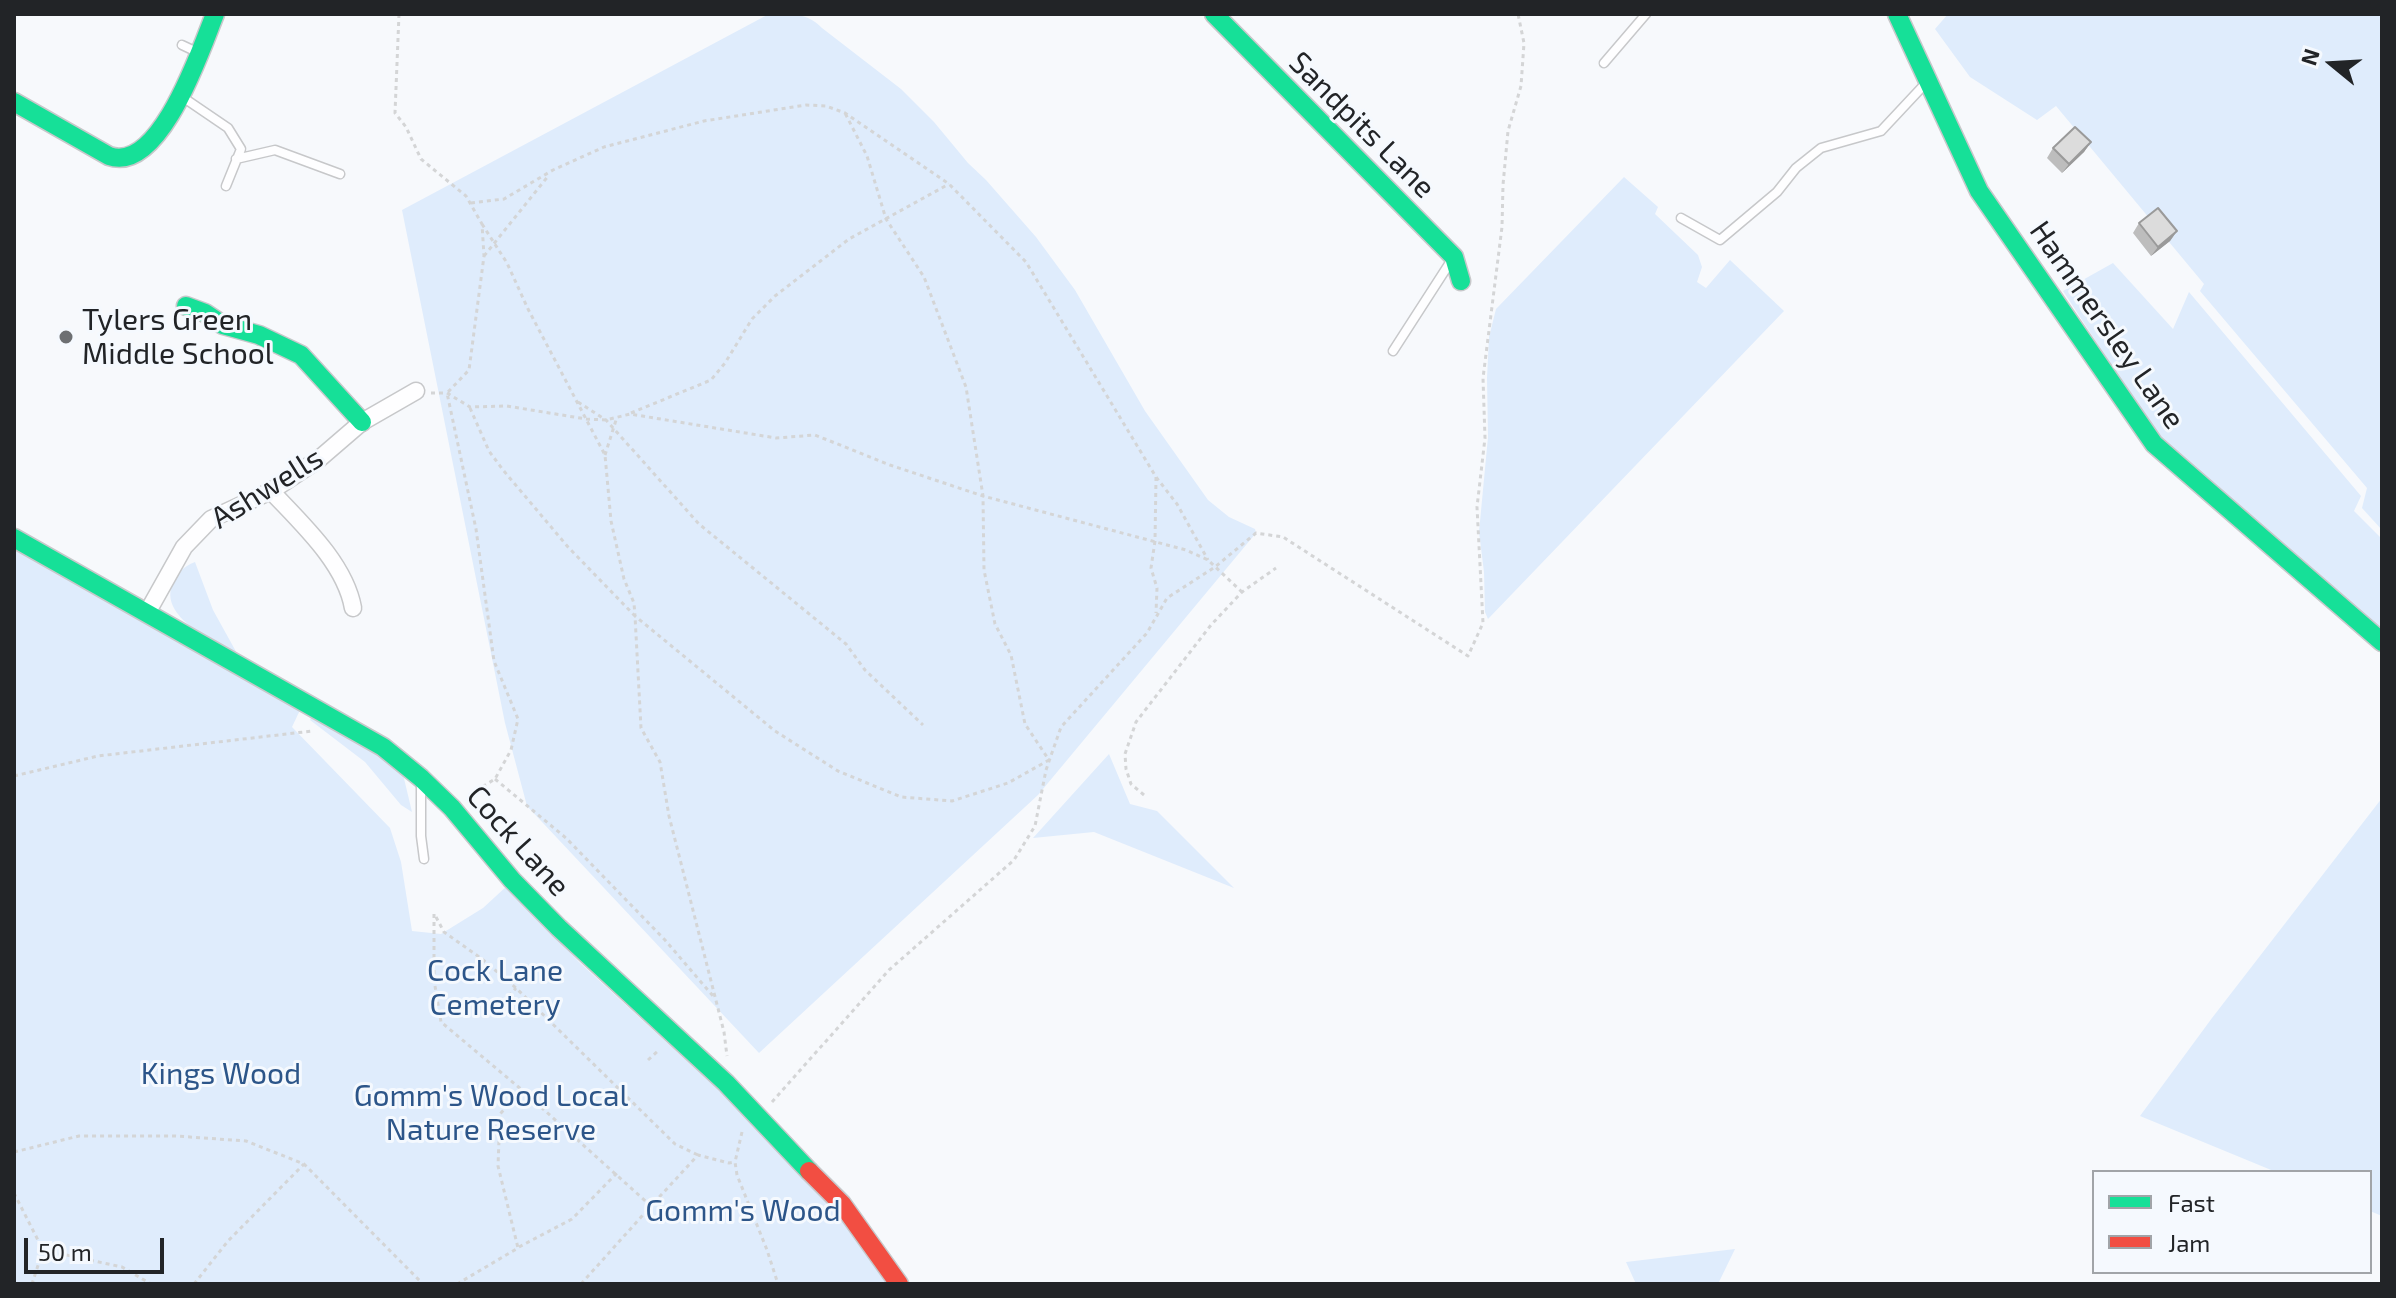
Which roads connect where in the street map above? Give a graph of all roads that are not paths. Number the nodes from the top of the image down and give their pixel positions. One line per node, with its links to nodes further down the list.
1 (215, 14): 6 (street)
2 (1214, 14): 15 (street, Sandpits Lane)
3 (1646, 14): 7 (lane)
4 (1897, 14): 8 (street, Hammersley Lane)
5 (182, 45): 6 (lane)
6 (199, 53): 9 (street)
7 (1604, 63)
8 (1928, 81): 14 (lane); 25 (street, Hammersley Lane)
9 (180, 96): 10 (street); 11 (lane)
10 (14, 102)
11 (236, 159): 12 (lane); 13 (lane)
12 (340, 174)
13 (226, 186)
14 (1681, 218)
15 (1454, 257): 16 (street, Sandpits Lane); 18 (lane)
16 (1461, 281)
17 (186, 306): 20 (street)
18 (1393, 351)
19 (416, 391): 20 (street, Ashwells)
20 (362, 422): 21 (street, Ashwells)
21 (271, 491): 23 (street); 24 (street, Ashwells)
22 (14, 538): 24 (street, Cock Lane)
23 (353, 608)
24 (147, 613): 26 (street, Cock Lane)
25 (2382, 642)
26 (421, 778): 27 (lane); 28 (street, Cock Lane)
27 (424, 859)
28 (899, 1284)

